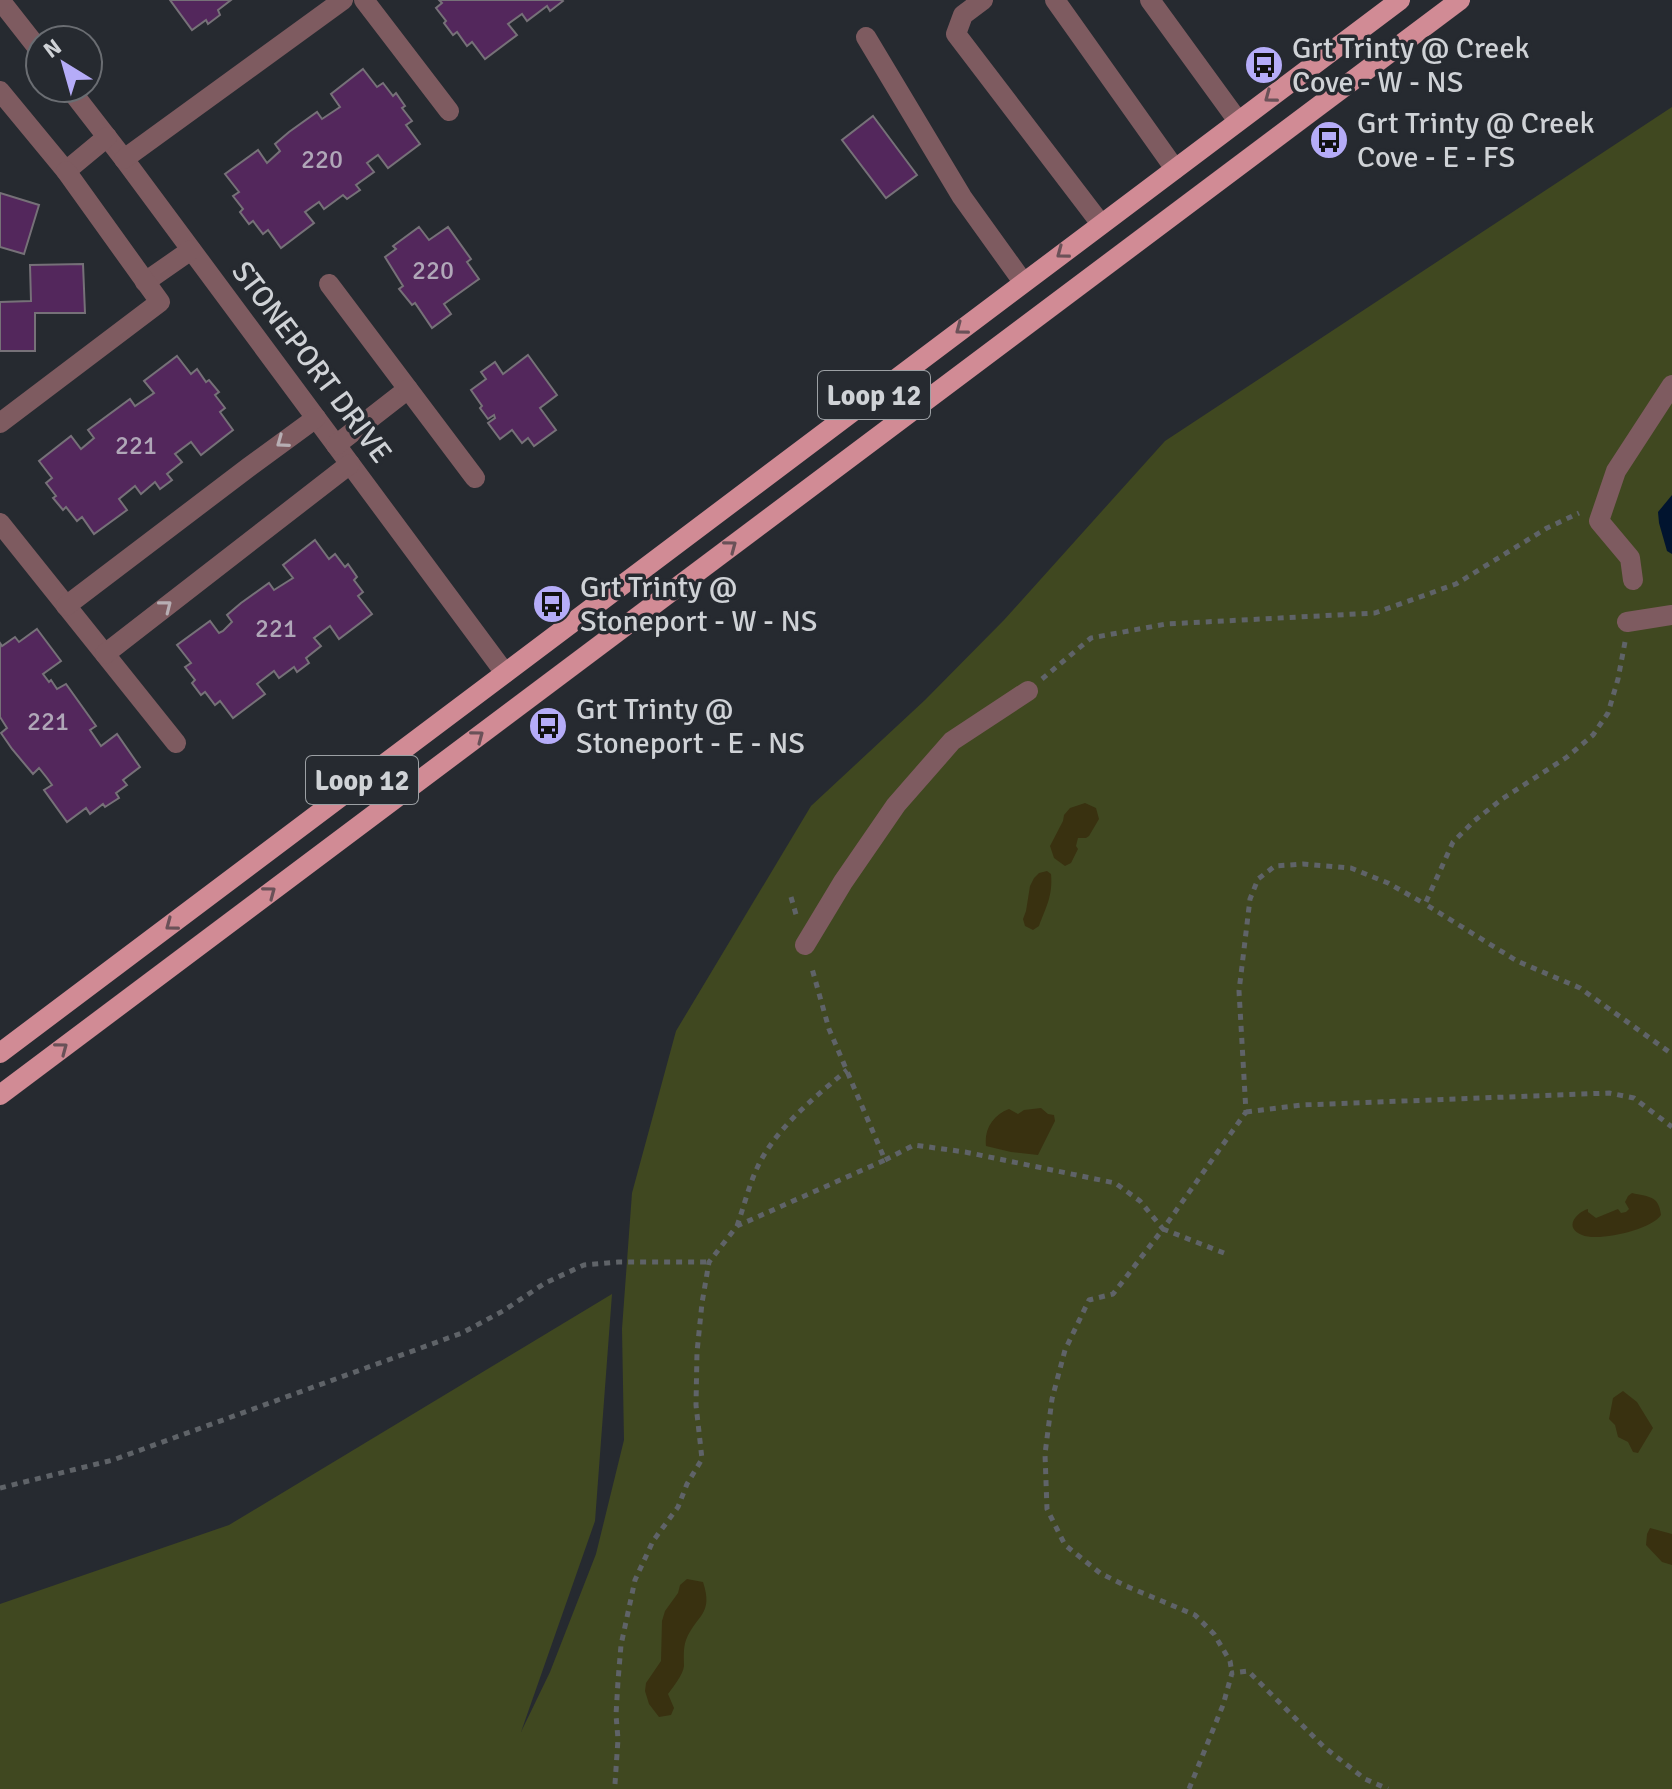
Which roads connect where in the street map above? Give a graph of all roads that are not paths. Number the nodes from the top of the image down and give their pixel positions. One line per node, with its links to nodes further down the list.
1 (1, 0): 9 (street)
2 (343, 0): 16 (street)
3 (364, 0): 13 (street)
4 (983, 0): 19 (street)
5 (1055, 0): 17 (street)
6 (1150, 0): 14 (street)
7 (1400, 0): 14 (main road, Loop 12, one-way to 14)
8 (1460, 0): 42 (main road, Loop 12, one-way to 8)
9 (24, 30)
10 (866, 37): 22 (street)
11 (0, 91): 18 (street)
12 (81, 104): 15 (street, STONEPORT DRIVE)
13 (449, 111)
14 (1238, 121): 17 (main road, Loop 12)
15 (107, 137): 16 (street, STONEPORT DRIVE); 18 (street)
16 (124, 159): 20 (street, STONEPORT DRIVE)
17 (1175, 169): 19 (main road, Loop 12)
18 (66, 171): 21 (street)
19 (1101, 224): 22 (main road, Loop 12, one-way to 22)
20 (191, 250): 21 (street); 26 (street, STONEPORT DRIVE)
21 (145, 282): 27 (street)
22 (1023, 282): 37 (main road, Loop 12, one-way to 37)
23 (329, 284): 25 (street)
24 (1672, 385): 32 (street)
25 (408, 389): 28 (street); 30 (street)
26 (316, 418): 28 (street, STONEPORT DRIVE); 33 (street, one-way to 33)
27 (0, 423)
28 (336, 445): 29 (street, STONEPORT DRIVE)
29 (350, 464): 36 (street, one-way to 29); 37 (street, STONEPORT DRIVE)
30 (475, 478)
31 (0, 523): 33 (street)
32 (1633, 580)
33 (66, 606): 36 (street)
34 (1672, 615): 35 (street)
35 (1627, 622)
36 (105, 654): 39 (street)
37 (505, 673): 41 (main road, Loop 12, one-way to 41)
38 (1028, 691): 40 (street)
39 (176, 743)
40 (805, 945)
41 (0, 1053)
42 (0, 1095)

